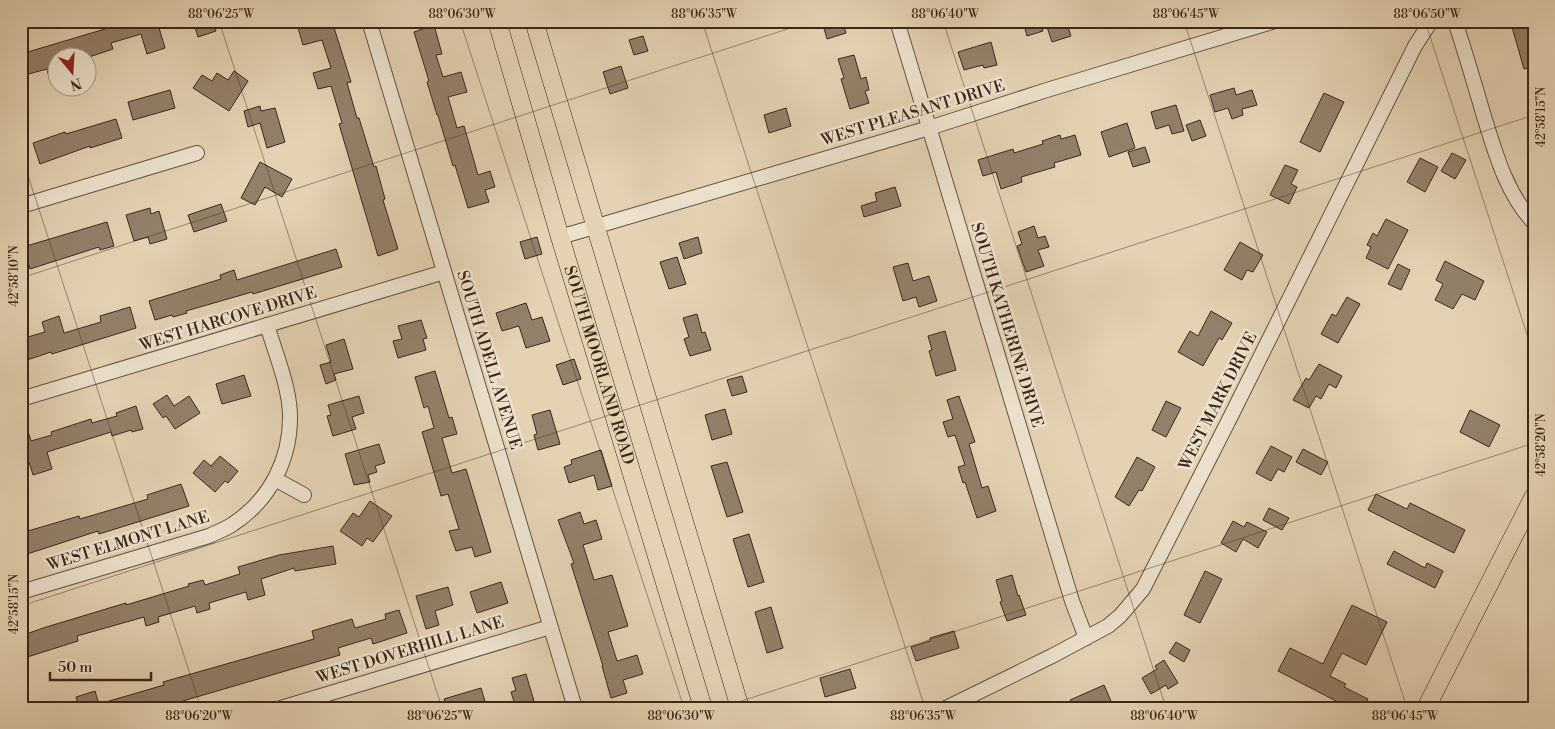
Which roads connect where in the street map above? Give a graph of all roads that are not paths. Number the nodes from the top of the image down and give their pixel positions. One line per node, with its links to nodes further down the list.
1 (369, 21): 14 (street, SOUTH ADELL AVENUE)
2 (497, 21): 13 (main road, SOUTH MOORLAND ROAD)
3 (534, 21): 12 (main road)
4 (897, 21): 8 (street, SOUTH KATHERINE DRIVE)
5 (1275, 21): 8 (street, WEST PLEASANT DRIVE)
6 (1431, 21): 22 (street, WEST MARK DRIVE)
7 (1455, 21): 11 (street)
8 (929, 128): 12 (street, WEST PLEASANT DRIVE); 22 (street, SOUTH KATHERINE DRIVE)
9 (197, 153): 10 (street)
10 (21, 206)
11 (1534, 224)
12 (596, 226): 13 (street, WEST PLEASANT DRIVE); 26 (main road)
13 (560, 237): 25 (main road, SOUTH MOORLAND ROAD)
14 (444, 272): 15 (street, WEST HARCOVE DRIVE); 21 (street, SOUTH ADELL AVENUE)
15 (267, 325): 16 (street, WEST HARCOVE DRIVE); 17 (street, WEST ELMONT LANE)
16 (21, 399)
17 (276, 479): 18 (street); 20 (street, WEST ELMONT LANE)
18 (304, 495)
19 (1534, 496): 28 (main road)
20 (21, 592)
21 (550, 627): 23 (street, WEST DOVERHILL LANE); 24 (street, SOUTH ADELL AVENUE)
22 (1086, 638): 27 (street, WEST MARK DRIVE)
23 (281, 708)
24 (575, 708)
25 (703, 708)
26 (740, 708)
27 (946, 708)
28 (1426, 708)

